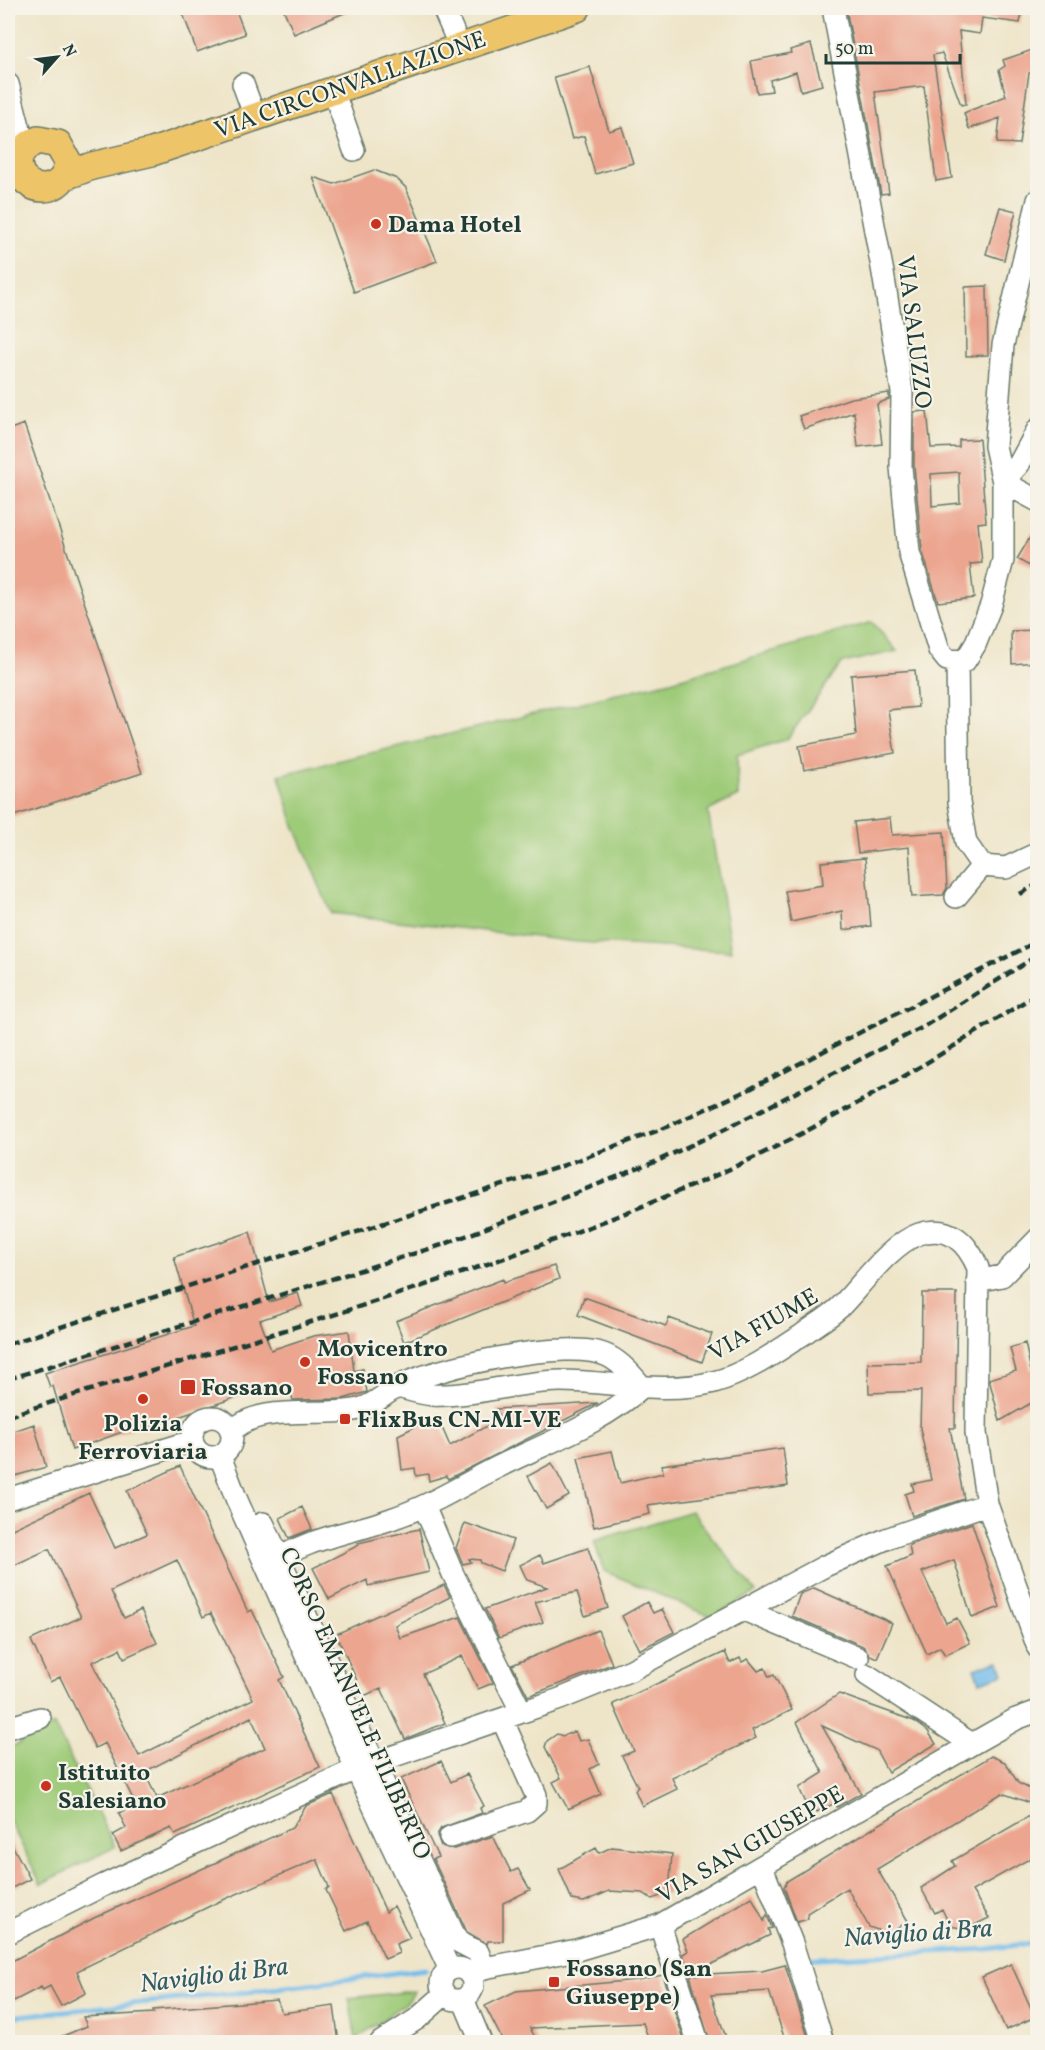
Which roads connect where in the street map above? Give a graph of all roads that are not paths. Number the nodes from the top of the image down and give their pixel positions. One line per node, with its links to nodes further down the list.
1 (443, 8): 4 (street)
2 (577, 8): 4 (main road, VIA CIRCONVALLAZIONE)
3 (833, 8): 19 (street, VIA SALUZZO)
4 (460, 47): 7 (main road, VIA CIRCONVALLAZIONE)
5 (8, 84): 10 (street)
6 (243, 84): 8 (street)
7 (333, 90): 8 (main road, VIA CIRCONVALLAZIONE); 9 (street)
8 (255, 117): 11 (main road, VIA CIRCONVALLAZIONE)
9 (354, 150)
10 (26, 157): 11 (main road, VIA CIRCONVALLAZIONE); 12 (main road); 13 (main road)
11 (122, 158): 12 (main road, VIA CIRCONVALLAZIONE)
12 (65, 176): 13 (main road, VIA CIRCONVALLAZIONE)
13 (36, 188): 14 (main road, VIA CIRCONVALLAZIONE)
14 (8, 196)
15 (1038, 200): 17 (street)
16 (1038, 429): 17 (street)
17 (1003, 482): 18 (street); 19 (street)
18 (1038, 501)
19 (952, 660): 21 (street, VIA SALUZZO)
20 (1038, 853): 21 (street)
21 (982, 866): 22 (street)
22 (956, 897)
23 (1038, 1239): 24 (street)
24 (977, 1281): 26 (street, VIA FIUME); 31 (street, VIA FIUME)
25 (398, 1387): 26 (street, VIA FIUME); 26 (street); 27 (street)
26 (642, 1387): 32 (street)
27 (231, 1432): 28 (street); 29 (street)
28 (192, 1441): 29 (street); 30 (street)
29 (220, 1456): 34 (street, CORSO EMANUELE FILIBERTO)
30 (8, 1499)
31 (987, 1504): 35 (street); 36 (street, VIA FIUME)
32 (424, 1506): 34 (street); 38 (street)
33 (263, 1523): 34 (street, CORSO EMANUELE FILIBERTO)
34 (274, 1562): 42 (street, CORSO EMANUELE FILIBERTO); 43 (street, CORSO EMANUELE FILIBERTO)
35 (744, 1610): 38 (street); 41 (street)
36 (1038, 1648)
37 (1038, 1711): 41 (street, VIA SAN GIUSEPPE)
38 (511, 1715): 42 (street); 44 (street)
39 (40, 1718): 40 (street)
40 (8, 1728)
41 (972, 1744): 45 (street, VIA SAN GIUSEPPE)
42 (376, 1762): 43 (street); 48 (street, CORSO EMANUELE FILIBERTO)
43 (356, 1769): 47 (street); 48 (street, CORSO EMANUELE FILIBERTO)
44 (450, 1838)
45 (762, 1867): 46 (street, VIA SAN GIUSEPPE); 53 (street)
46 (660, 1925): 48 (street, VIA SAN GIUSEPPE); 52 (street)
47 (8, 1933)
48 (468, 1970): 49 (street); 49 (street)
49 (454, 1997): 50 (street); 51 (street)
50 (381, 2043)
51 (481, 2043)
52 (698, 2043)
53 (823, 2043)

